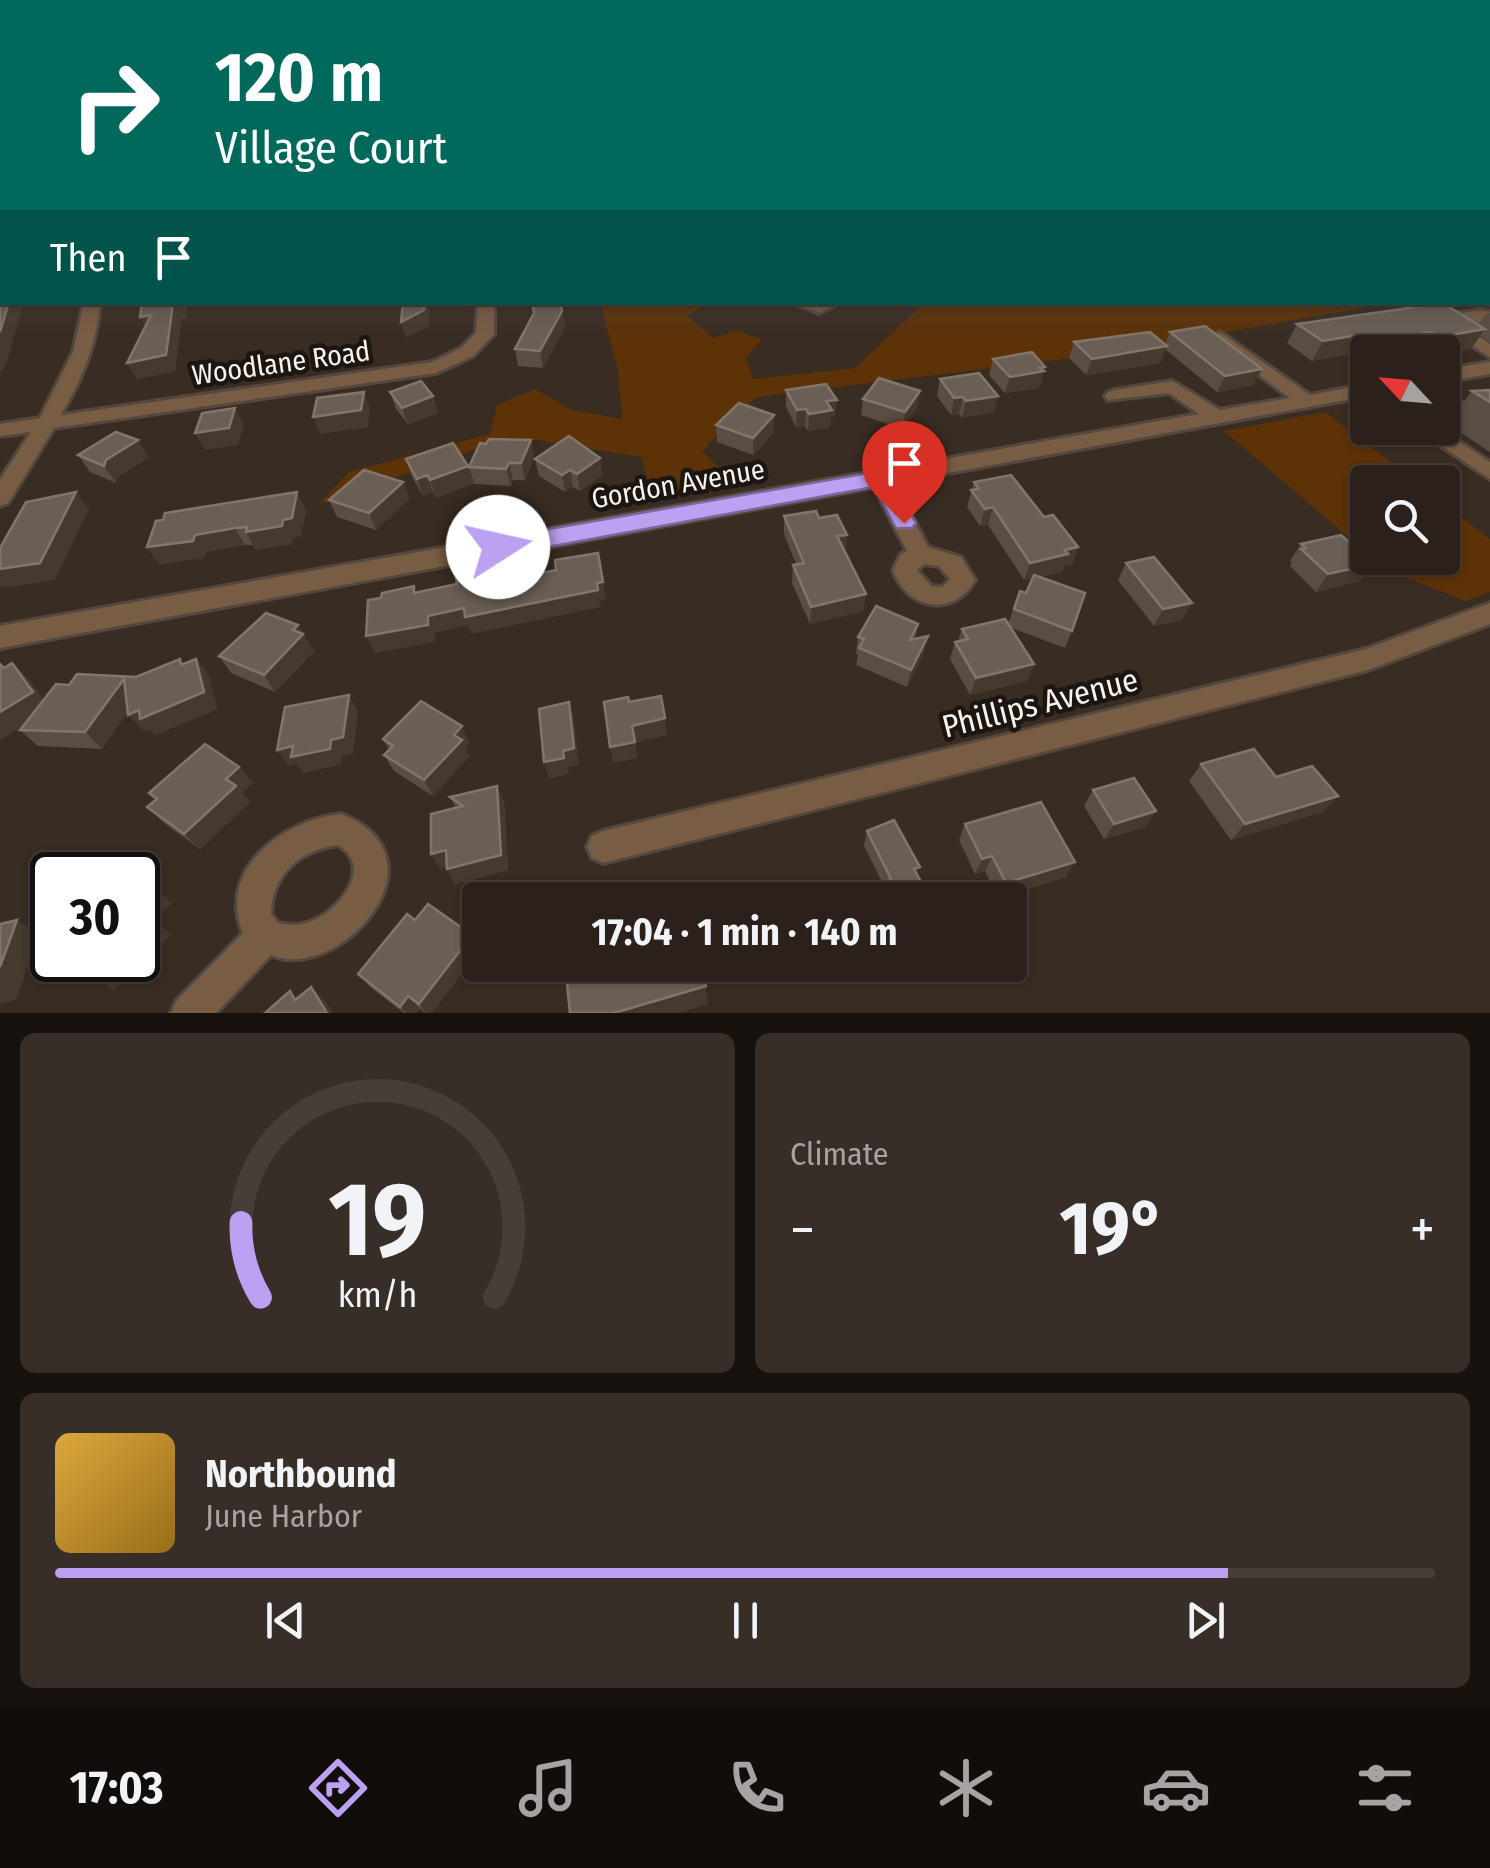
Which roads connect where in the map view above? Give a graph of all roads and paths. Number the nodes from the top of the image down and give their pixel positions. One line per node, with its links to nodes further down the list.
1 (92, 305): 14 (street)
2 (486, 305): 14 (street, Woodlane Road)
3 (1490, 317): 5 (street)
4 (1220, 338): 10 (street)
5 (1490, 352)
6 (1490, 368): 7 (street)
7 (1460, 373)
8 (1350, 393): 10 (street, Gordon Avenue)
9 (1116, 396): 13 (street)
10 (1306, 401): 13 (street, Gordon Avenue)
11 (1460, 409): 12 (street)
12 (1468, 414)
13 (1217, 417): 18 (street, Gordon Avenue)
14 (43, 424): 15 (street); 19 (street)
15 (0, 430)
16 (1450, 445): 17 (street)
17 (1490, 472)
18 (880, 478): 20 (street); 22 (street, Gordon Avenue)
19 (0, 498)
20 (922, 554)
21 (1490, 612): 23 (street, Phillips Avenue)
22 (0, 637)
23 (603, 847)
24 (265, 936): 25 (street)
25 (190, 1013)

